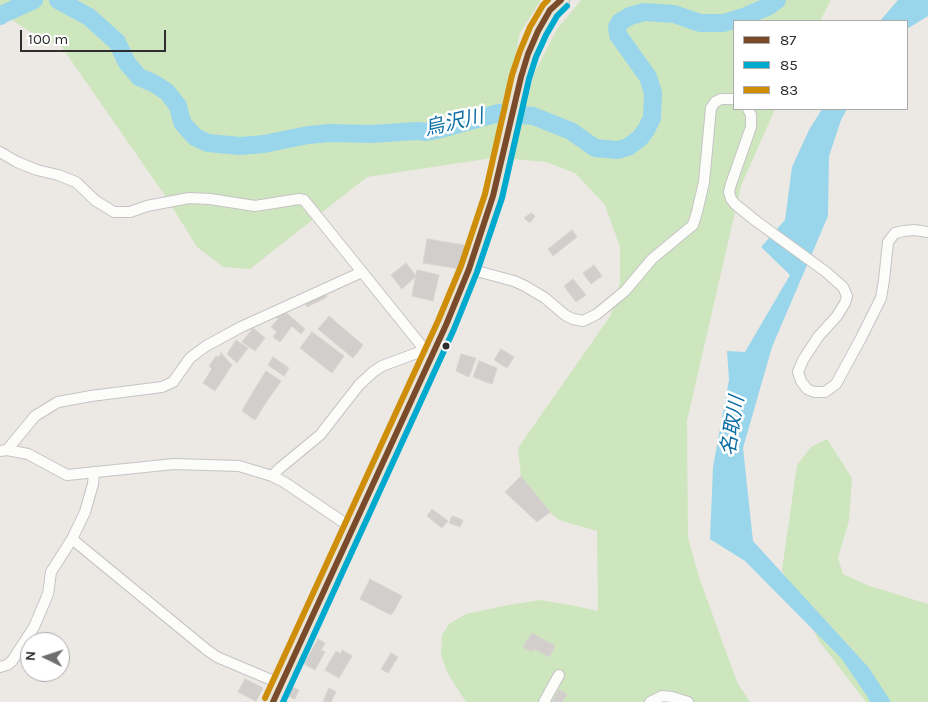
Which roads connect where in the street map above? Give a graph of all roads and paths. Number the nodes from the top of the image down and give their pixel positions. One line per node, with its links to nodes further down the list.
1 (561, 0): 6 (main road)
2 (733, 99): 6 (street)
3 (748, 110): 5 (street)
4 (0, 152): 7 (street)
5 (928, 232)
6 (469, 269): 8 (main road)
7 (362, 272): 8 (street); 9 (street)
8 (428, 351): 11 (street); 12 (main road)
9 (4, 450): 10 (street)
10 (94, 472): 11 (street); 13 (street)
11 (272, 476): 12 (street)
12 (352, 528): 16 (main road)
13 (72, 539): 14 (street); 16 (street)
14 (0, 666)
15 (559, 675): 18 (street)
16 (281, 684): 17 (main road)
17 (272, 702)
18 (544, 702)
19 (650, 702): 20 (street)
20 (688, 702)

